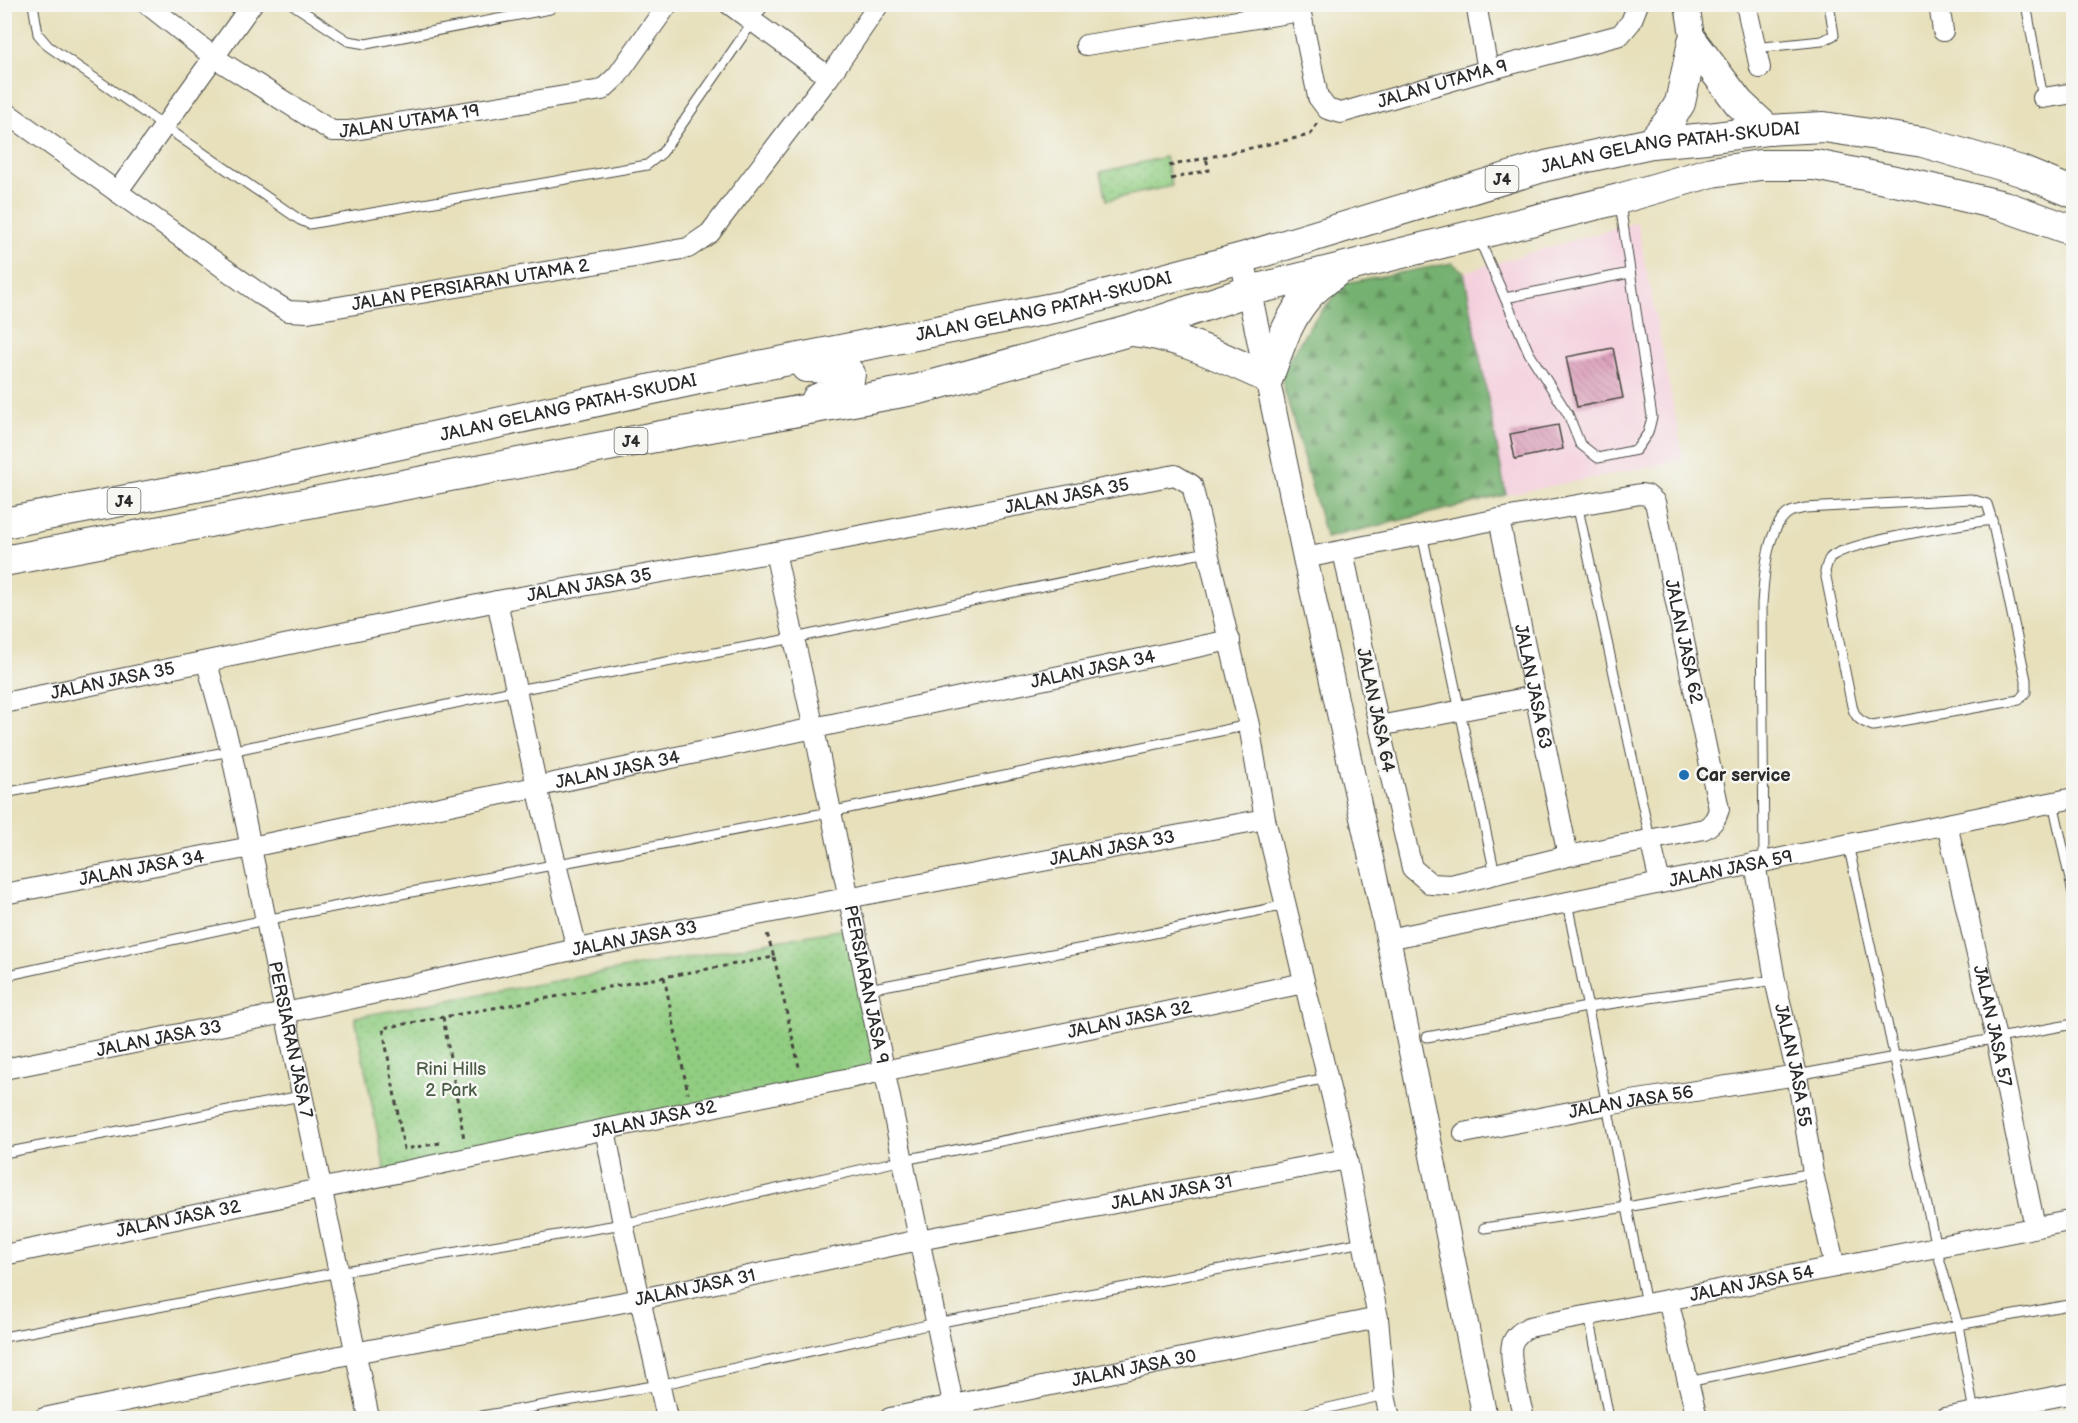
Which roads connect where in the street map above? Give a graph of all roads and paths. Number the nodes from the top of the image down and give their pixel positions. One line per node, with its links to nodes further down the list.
1 (33, 4): 31 (lane)
2 (147, 4): 23 (street, JALAN UTAMA 19)
3 (252, 4): 23 (street)
4 (292, 4): 5 (lane)
5 (554, 4)
6 (668, 4): 23 (street, JALAN UTAMA 19)
7 (729, 4): 18 (street)
8 (765, 4): 18 (lane)
9 (879, 4): 26 (street, JALAN PERSIARAN UTAMA 2)
10 (1476, 4): 25 (street)
11 (1638, 4): 25 (street, JALAN UTAMA 9)
12 (1687, 4): 20 (street)
13 (1746, 4): 22 (street)
14 (1829, 4): 22 (lane)
15 (1939, 4): 19 (street)
16 (2026, 4): 28 (lane)
17 (1300, 8): 21 (street); 29 (street)
18 (753, 21): 26 (street); 31 (lane)
19 (1943, 31)
20 (1693, 42): 32 (main road); 33 (main road)
21 (1086, 45)
22 (1754, 48): 24 (street)
23 (215, 58): 31 (street)
24 (1760, 68)
25 (1488, 70): 29 (street, JALAN UTAMA 9)
26 (829, 77): 37 (street, JALAN PERSIARAN UTAMA 2)
27 (2073, 93): 28 (street)
28 (2043, 98)
29 (1327, 109): 34 (path)
30 (4, 111): 37 (street, JALAN PERSIARAN UTAMA 2)
31 (165, 127): 37 (street)
32 (1768, 130): 33 (main road, JALAN GELANG PATAH-SKUDAI / J4); 38 (main road, JALAN GELANG PATAH-SKUDAI / J4)
33 (1652, 143): 42 (main road, JALAN GELANG PATAH-SKUDAI / J4)
34 (1206, 158): 35 (path); 36 (path)
35 (1169, 166)
36 (1171, 179)
37 (117, 192)
38 (2073, 193)
39 (1619, 199): 40 (main road, JALAN GELANG PATAH-SKUDAI / J4); 41 (main road, JALAN GELANG PATAH-SKUDAI / J4); 44 (lane)
40 (2073, 231)
41 (1478, 235): 43 (main road, JALAN GELANG PATAH-SKUDAI / J4); 46 (lane)
42 (1242, 258): 45 (street); 48 (main road, JALAN GELANG PATAH-SKUDAI / J4)
43 (1341, 268): 45 (main road, JALAN GELANG PATAH-SKUDAI / J4); 49 (main road)
44 (1630, 273): 46 (lane); 46 (lane)
45 (1249, 291): 47 (main road, JALAN GELANG PATAH-SKUDAI / J4); 49 (street)
46 (1505, 298)
47 (1129, 331): 49 (main road); 50 (main road, JALAN GELANG PATAH-SKUDAI / J4)
48 (749, 368): 50 (main road); 54 (main road, JALAN GELANG PATAH-SKUDAI / J4)
49 (1268, 378): 59 (street)
50 (764, 417): 60 (main road, JALAN GELANG PATAH-SKUDAI / J4)
51 (1577, 504): 52 (street, JALAN JASA 62); 80 (lane); 80 (street, JALAN JASA 62)
52 (1499, 519): 55 (street, JALAN JASA 62); 66 (street, JALAN JASA 63)
53 (1992, 520): 53 (lane); 84 (lane)
54 (4, 524)
55 (1422, 534): 56 (street, JALAN JASA 62); 68 (lane)
56 (1343, 551): 59 (street, JALAN JASA 62); 70 (street, JALAN JASA 64)
57 (775, 552): 58 (street, JALAN JASA 35); 61 (street, JALAN JASA 35); 62 (street, PERSIARAN JASA 9)
58 (1207, 552): 62 (lane); 63 (street)
59 (1305, 558): 96 (street)
60 (4, 561)
61 (497, 601): 64 (street, JALAN JASA 35); 65 (street)
62 (794, 638): 65 (lane); 71 (street, PERSIARAN JASA 9)
63 (1230, 640): 69 (street); 71 (street, JALAN JASA 34)
64 (207, 663): 67 (street, JALAN JASA 35); 72 (street, PERSIARAN JASA 7)
65 (517, 690): 72 (lane); 73 (street)
66 (1536, 696): 68 (street); 83 (street, JALAN JASA 63)
67 (4, 703)
68 (1460, 709): 70 (street); 87 (lane)
69 (1249, 725): 77 (lane); 78 (street)
70 (1379, 726): 86 (street, JALAN JASA 64)
71 (814, 729): 73 (street, JALAN JASA 34); 77 (street, PERSIARAN JASA 9)
72 (231, 751): 74 (lane); 82 (street, PERSIARAN JASA 7)
73 (537, 787): 82 (street, JALAN JASA 34); 85 (street)
74 (4, 794)
75 (2073, 798): 76 (street, JALAN JASA 59)
76 (2053, 802): 79 (street, JALAN JASA 59); 91 (lane)
77 (830, 812): 85 (lane); 90 (street, PERSIARAN JASA 9)
78 (1265, 819): 90 (street, JALAN JASA 33); 93 (street)
79 (1947, 824): 81 (street, JALAN JASA 59); 109 (street, JALAN JASA 57)
80 (1650, 839): 83 (street, JALAN JASA 62); 88 (street)
81 (1848, 844): 84 (street, JALAN JASA 59); 110 (lane)
82 (251, 848): 89 (street, JALAN JASA 34); 95 (street, PERSIARAN JASA 7)
83 (1568, 855): 87 (street, JALAN JASA 62)
84 (1759, 862): 88 (street, JALAN JASA 59); 101 (street, JALAN JASA 55)
85 (554, 864): 95 (lane); 97 (street)
86 (1412, 868): 87 (street, JALAN JASA 62)
87 (1495, 874)
88 (1660, 883): 92 (street, JALAN JASA 59)
89 (4, 894)
90 (849, 897): 94 (street, JALAN JASA 33); 103 (street, PERSIARAN JASA 9)
91 (2073, 898)
92 (1567, 902): 96 (street, JALAN JASA 59); 104 (lane)
93 (1287, 905): 102 (street); 103 (lane)
94 (762, 914): 97 (street, JALAN JASA 33); 98 (path)
95 (265, 920): 99 (lane); 105 (street, PERSIARAN JASA 7)
96 (1388, 939): 162 (street)
97 (577, 949): 105 (street, JALAN JASA 33)
98 (774, 957): 100 (path); 115 (path)
99 (4, 976)
100 (664, 977): 106 (path); 117 (path)
101 (1776, 980): 104 (lane); 113 (street, JALAN JASA 55)
102 (1304, 983): 112 (street, JALAN JASA 32); 114 (street)
103 (868, 989): 112 (street, PERSIARAN JASA 9)
104 (1587, 1007): 108 (lane); 118 (lane)
105 (285, 1013): 111 (street, JALAN JASA 33); 116 (street, PERSIARAN JASA 7)
106 (443, 1017): 121 (path); 122 (path)
107 (2073, 1024): 109 (lane)
108 (1427, 1036)
109 (1996, 1038): 110 (lane); 131 (street, JALAN JASA 57)
110 (1895, 1057): 113 (lane); 135 (lane)
111 (4, 1069)
112 (884, 1071): 119 (street, JALAN JASA 32); 125 (street, PERSIARAN JASA 9)
113 (1797, 1075): 118 (street, JALAN JASA 56); 126 (street, JALAN JASA 55)
114 (1328, 1078): 124 (street); 125 (lane)
115 (802, 1079)
116 (301, 1096): 123 (lane); 127 (street, PERSIARAN JASA 7)
117 (689, 1099)
118 (1606, 1105): 120 (street, JALAN JASA 56); 128 (lane)
119 (606, 1130): 127 (street, JALAN JASA 32); 130 (street)
120 (1464, 1133)
121 (454, 1140)
122 (444, 1142)
123 (4, 1154)
124 (1347, 1159): 133 (street, JALAN JASA 31); 134 (street)
125 (903, 1160): 130 (lane); 133 (street, PERSIARAN JASA 9)
126 (1813, 1173): 128 (lane); 137 (street, JALAN JASA 55)
127 (321, 1189): 136 (street, JALAN JASA 32); 138 (street, PERSIARAN JASA 7)
128 (1627, 1208): 132 (lane); 141 (lane)
129 (2073, 1220): 131 (street, JALAN JASA 54)
130 (623, 1224): 138 (lane); 139 (street)
131 (2035, 1227): 135 (street, JALAN JASA 54)
132 (1484, 1228)
133 (919, 1239): 139 (street, JALAN JASA 31); 145 (street, PERSIARAN JASA 9)
134 (1363, 1242): 144 (street); 145 (lane)
135 (1936, 1247): 137 (street, JALAN JASA 54); 146 (lane)
136 (4, 1255)
137 (1835, 1267): 140 (street, JALAN JASA 54)
138 (339, 1272): 147 (lane); 148 (street, PERSIARAN JASA 7)
139 (640, 1299): 148 (street, JALAN JASA 31); 150 (street)
140 (1668, 1300): 141 (street, JALAN JASA 54); 149 (street)
141 (1646, 1304): 143 (street, JALAN JASA 54)
142 (2073, 1304): 146 (lane)
143 (1589, 1316): 163 (street, JALAN JASA 54); 164 (lane)
144 (1378, 1318): 152 (street); 154 (street, JALAN JASA 30)
145 (936, 1323): 150 (lane); 154 (street, PERSIARAN JASA 9)
146 (1958, 1325): 149 (lane); 153 (lane)
147 (4, 1336)
148 (354, 1353): 155 (street, JALAN JASA 31); 156 (street, PERSIARAN JASA 7)
149 (1688, 1383): 165 (street)
150 (659, 1385): 157 (lane); 158 (street)
151 (2073, 1393): 153 (street)
152 (1385, 1395): 160 (lane); 161 (street)
153 (1974, 1412): 166 (street)
154 (955, 1413): 159 (street, JALAN JASA 30)
155 (44, 1419)
156 (369, 1419)
157 (470, 1419)
158 (667, 1419)
159 (890, 1419)
160 (1285, 1419)
161 (1390, 1419)
162 (1485, 1419)
163 (1524, 1419)
164 (1609, 1419)
165 (1697, 1419)
166 (1944, 1419)

